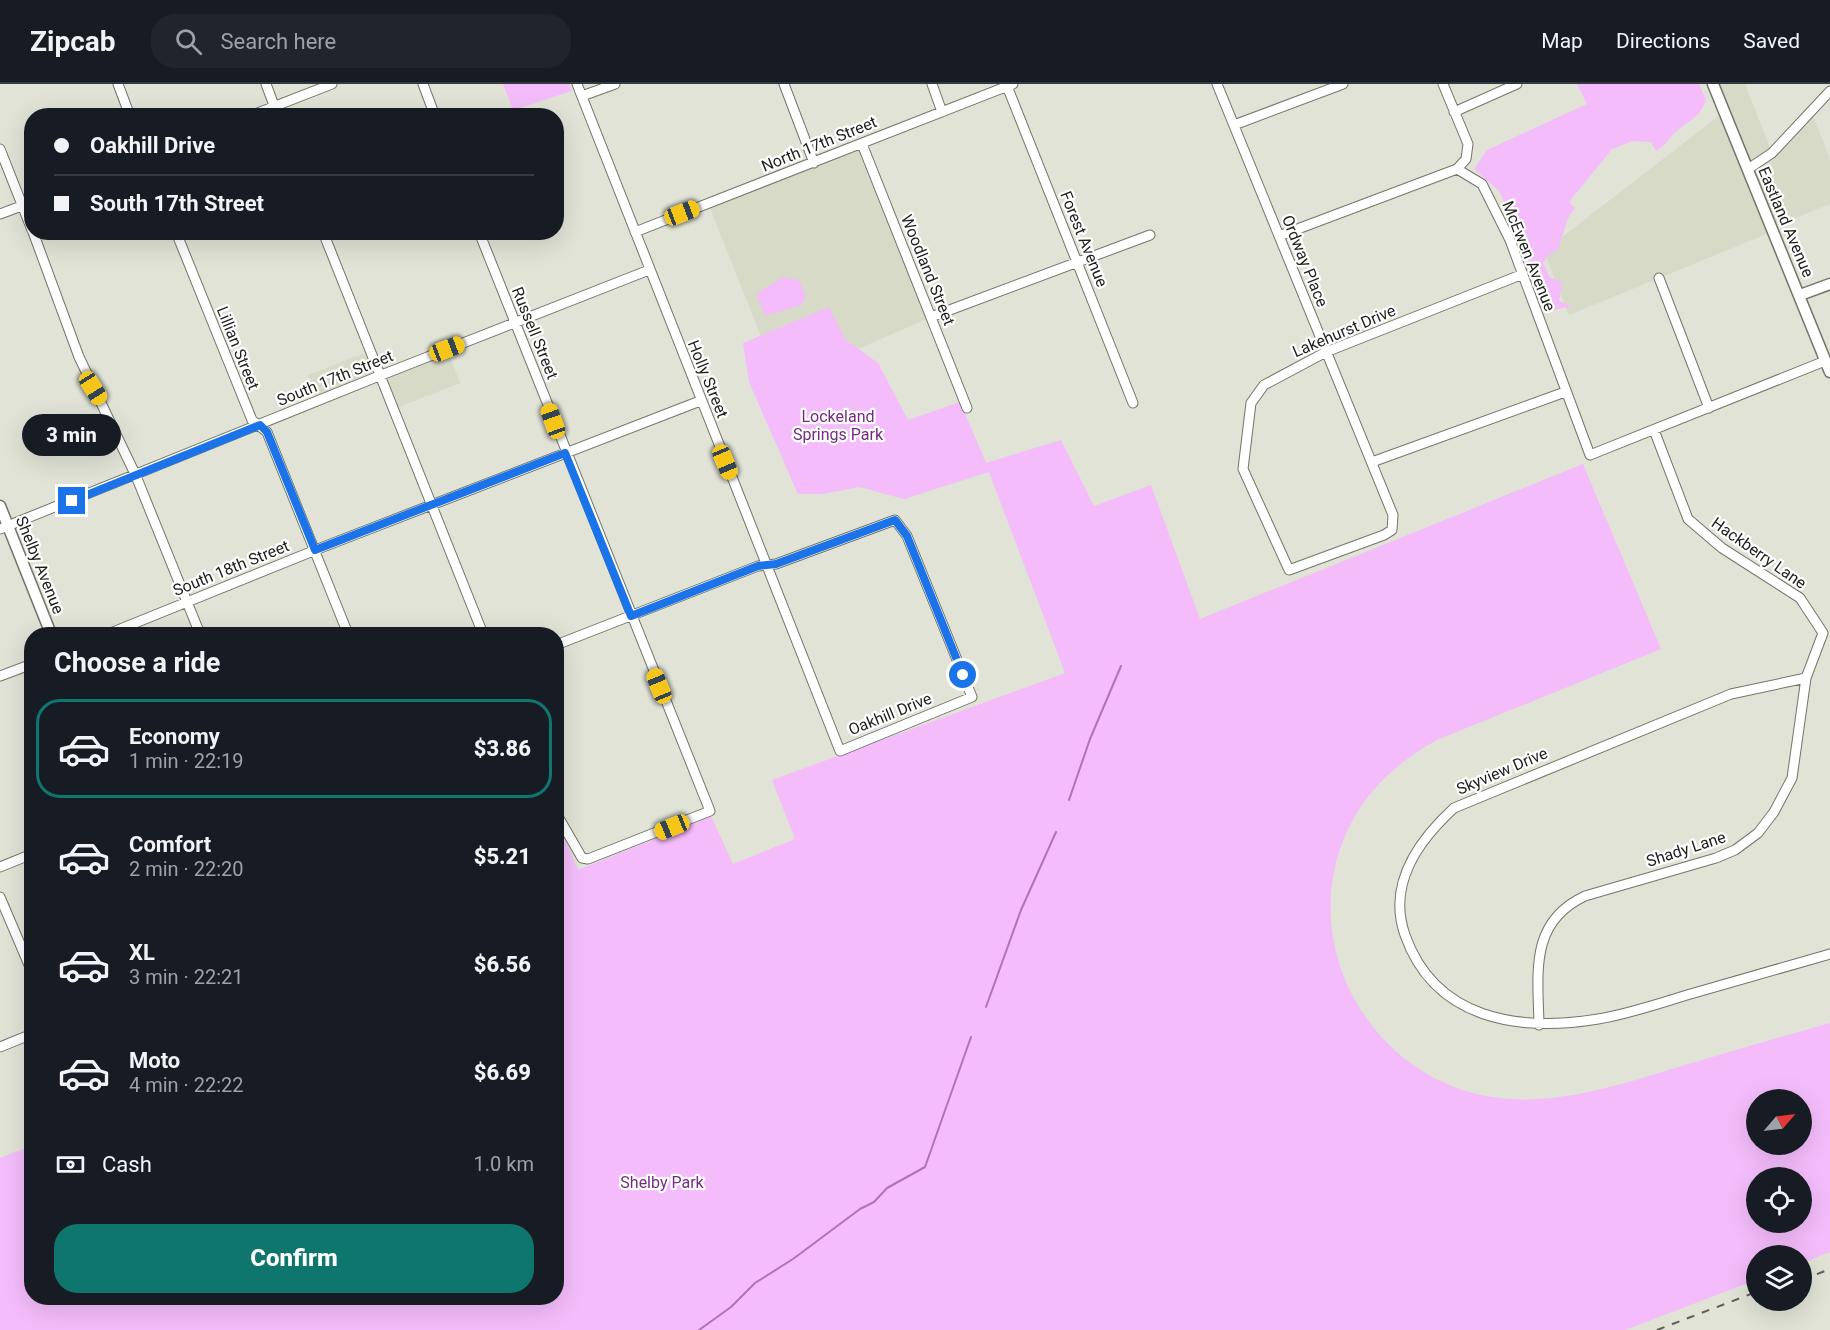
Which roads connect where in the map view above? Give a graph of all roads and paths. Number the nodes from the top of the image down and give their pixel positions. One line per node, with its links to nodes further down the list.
1 (118, 84): 17 (street)
2 (266, 84): 18 (street)
3 (332, 84): 19 (street)
4 (423, 84): 20 (street)
5 (577, 84): 16 (street, Holly Street)
6 (615, 84): 16 (street)
7 (784, 84): 26 (street)
8 (932, 84): 21 (street)
9 (1217, 84): 23 (street, Ordway Place)
10 (1343, 84): 23 (street)
11 (1443, 84): 22 (street)
12 (1517, 84): 22 (street)
13 (1713, 84): 28 (street, Eastland Avenue)
14 (1010, 85): 21 (street, North 17th Street); 39 (street, Forest Avenue)
15 (1830, 91): 28 (street)
16 (582, 96): 32 (street, Holly Street)
17 (127, 108)
18 (275, 108)
19 (282, 108)
20 (432, 108)
21 (942, 112): 24 (street, North 17th Street)
22 (1454, 112): 27 (street)
23 (1234, 125): 34 (street, Ordway Place)
24 (862, 144): 26 (street, North 17th Street); 45 (street, Woodland Street)
25 (0, 149): 29 (street)
26 (814, 163): 32 (street, North 17th Street)
27 (1457, 169): 34 (street); 41 (street, McEwen Avenue)
28 (1748, 169): 44 (street, Eastland Avenue)
29 (24, 198)
30 (24, 205): 31 (street)
31 (0, 214)
32 (635, 232): 40 (street, Holly Street)
33 (1150, 235): 39 (street)
34 (1279, 236): 47 (street, Ordway Place)
35 (35, 240): 60 (street)
36 (179, 240): 56 (street, Lillian Street)
37 (326, 240): 50 (street)
38 (482, 240): 46 (street, Russell Street)
39 (1077, 263): 45 (street); 53 (street, Forest Avenue)
40 (649, 270): 46 (street, South 17th Street); 52 (street, Holly Street)
41 (1522, 274): 47 (street, Lakehurst Drive); 51 (street, McEwen Avenue)
42 (1659, 278): 55 (street)
43 (1830, 284): 44 (street)
44 (1800, 295): 48 (street, Eastland Avenue)
45 (931, 317): 54 (street, Woodland Street)
46 (514, 323): 50 (street, South 17th Street); 58 (street, Russell Street)
47 (1326, 352): 59 (street, Ordway Place); 63 (street, Lakehurst Drive)
48 (1825, 361): 49 (street, Eastland Avenue); 55 (street)
49 (1830, 372)
50 (379, 376): 56 (street, South 17th Street); 62 (street)
51 (1565, 392): 57 (street, McEwen Avenue); 59 (street)
52 (700, 401): 58 (street, South 18th Street); 66 (street, Holly Street)
53 (1132, 403)
54 (967, 408)
55 (1709, 408): 57 (street)
56 (260, 425): 60 (street, South 17th Street); 65 (street, Lillian Street)
57 (1654, 430): 74 (street, Hackberry Lane)
58 (565, 453): 62 (street, South 18th Street); 68 (street, Russell Street)
59 (1372, 462): 63 (street, Ordway Place)
60 (136, 476): 64 (street, South 17th Street); 67 (street)
61 (0, 506): 64 (street, Shelby Avenue)
62 (431, 506): 65 (street, South 18th Street); 73 (street)
63 (1393, 515)
64 (4, 528): 69 (street, Shelby Avenue)
65 (315, 550): 67 (street, South 18th Street); 72 (street, Lillian Street)
66 (768, 565): 68 (street); 79 (street, Holly Street); 79 (street, Oakhill Drive)
67 (187, 602): 70 (street, South 18th Street); 71 (street)
68 (631, 616): 75 (street); 80 (street, Russell Street)
69 (48, 627)
70 (125, 627)
71 (197, 627)
72 (345, 627)
73 (480, 627)
74 (1826, 632): 78 (street, Shady Lane)
75 (564, 642)
76 (24, 667): 77 (street)
77 (0, 676)
78 (1806, 678): 86 (street, Shady Lane); 86 (street, Skyview Drive)
79 (840, 751)
80 (564, 827)
81 (24, 857): 82 (street)
82 (0, 867)
83 (0, 897): 84 (street)
84 (24, 953)
85 (1830, 954): 86 (street, Skyview Drive)
86 (1539, 1025)
87 (24, 1037): 88 (street)
88 (0, 1047)

